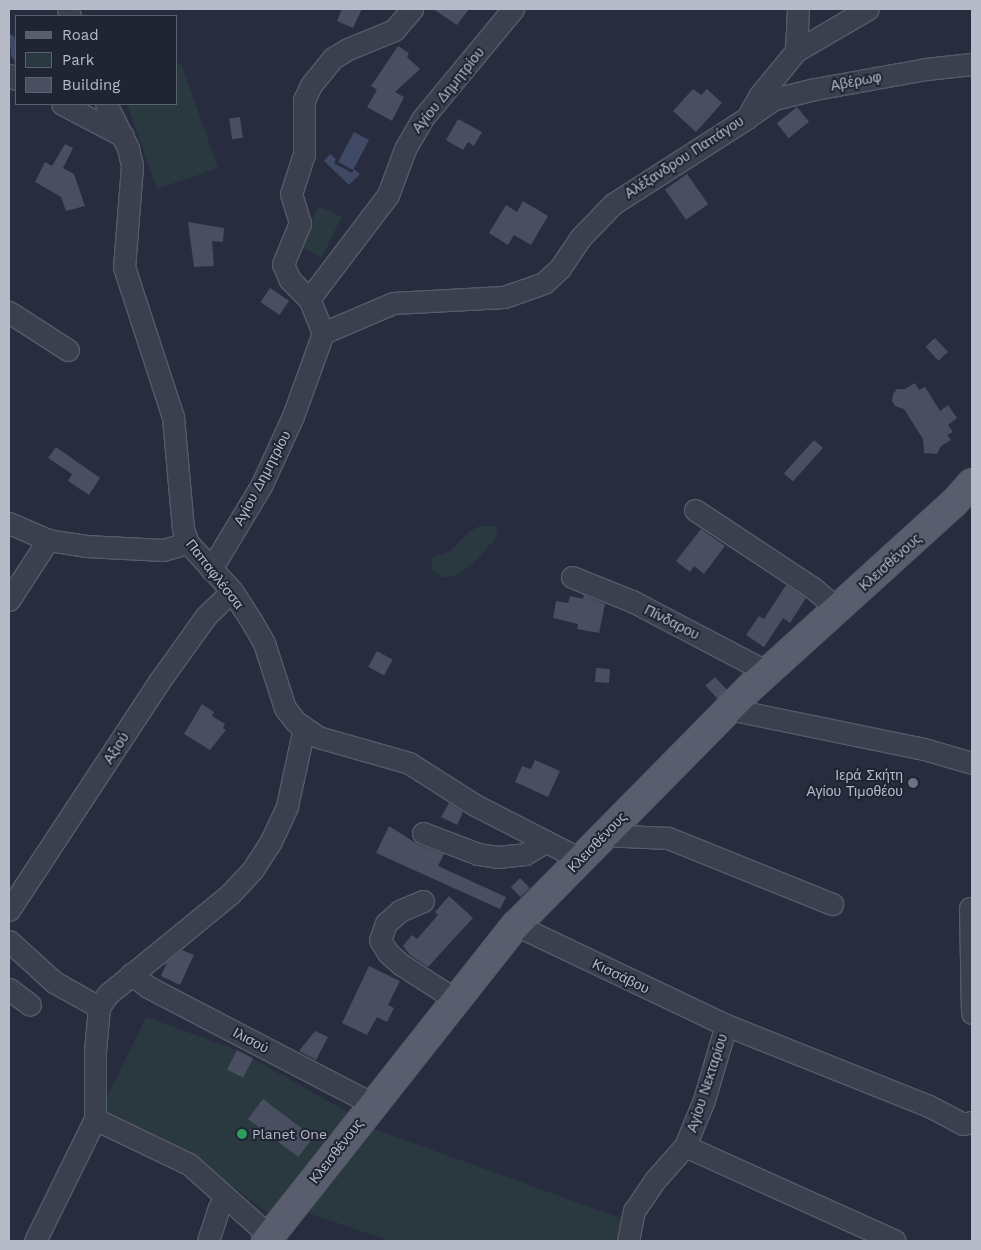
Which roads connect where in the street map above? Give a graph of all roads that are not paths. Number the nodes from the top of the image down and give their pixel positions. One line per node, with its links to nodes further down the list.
1 (412, 9): 12 (street)
2 (512, 9): 12 (street, Αγίου Δημητρίου)
3 (798, 9): 6 (street)
4 (868, 9): 5 (street, Αλέξανδρου Παπάγου)
5 (841, 16): 6 (street, Αλέξανδρου Παπάγου)
6 (796, 51): 10 (street, Αλέξανδρου Παπάγου)
7 (972, 64): 10 (street, Αβέρωφ)
8 (64, 105): 11 (street)
9 (107, 105): 11 (street, Παπαφλέσσα)
10 (747, 118): 14 (street, Αλέξανδρου Παπάγου)
11 (123, 136): 20 (street, Παπαφλέσσα)
12 (309, 299): 14 (street)
13 (9, 312): 15 (street)
14 (323, 334): 21 (street, Αγίου Δημητρίου)
15 (68, 350)
16 (972, 483): 25 (main road, Κλεισθένους)
17 (695, 510): 25 (street)
18 (9, 523): 19 (street)
19 (48, 540): 20 (street); 24 (street)
20 (188, 544): 21 (street, Παπαφλέσσα)
21 (211, 569): 23 (street, Παπαφλέσσα)
22 (572, 577): 26 (street, Πίνδαρου)
23 (232, 591): 28 (street, Παπαφλέσσα); 37 (street, Αξιού)
24 (9, 600)
25 (838, 610): 26 (main road, Κλεισθένους)
26 (769, 673): 27 (main road, Κλεισθένους)
27 (729, 710): 29 (street); 31 (main road, Κλεισθένους)
28 (304, 728): 32 (street, Παπαφλέσσα); 40 (street)
29 (972, 763)
30 (423, 833): 32 (street)
31 (603, 836): 33 (main road, Κλεισθένους); 35 (street)
32 (545, 842): 33 (street, Παπαφλέσσα)
33 (580, 859): 38 (main road, Κλεισθένους)
34 (423, 901): 42 (street)
35 (832, 904)
36 (970, 908): 45 (street)
37 (9, 910)
38 (516, 925): 42 (main road, Κλεισθένους); 46 (street, Κισσάβου)
39 (9, 941): 44 (street)
40 (130, 974): 44 (street); 47 (street, Ιλισού)
41 (9, 989): 43 (street)
42 (456, 1000): 47 (main road, Κλεισθένους)
43 (30, 1006)
44 (100, 1007): 48 (street)
45 (972, 1013)
46 (726, 1025): 49 (street, Κισσάβου); 50 (street, Αγίου Νεκταρίου)
47 (373, 1104): 52 (main road, Κλεισθένους)
48 (95, 1119): 51 (street); 53 (street)
49 (972, 1122)
50 (686, 1146): 55 (street, Αγίου Νεκταρίου); 56 (street)
51 (226, 1200): 52 (street); 54 (street)
52 (271, 1239)
53 (35, 1241)
54 (208, 1241)
55 (628, 1241)
56 (895, 1241)

